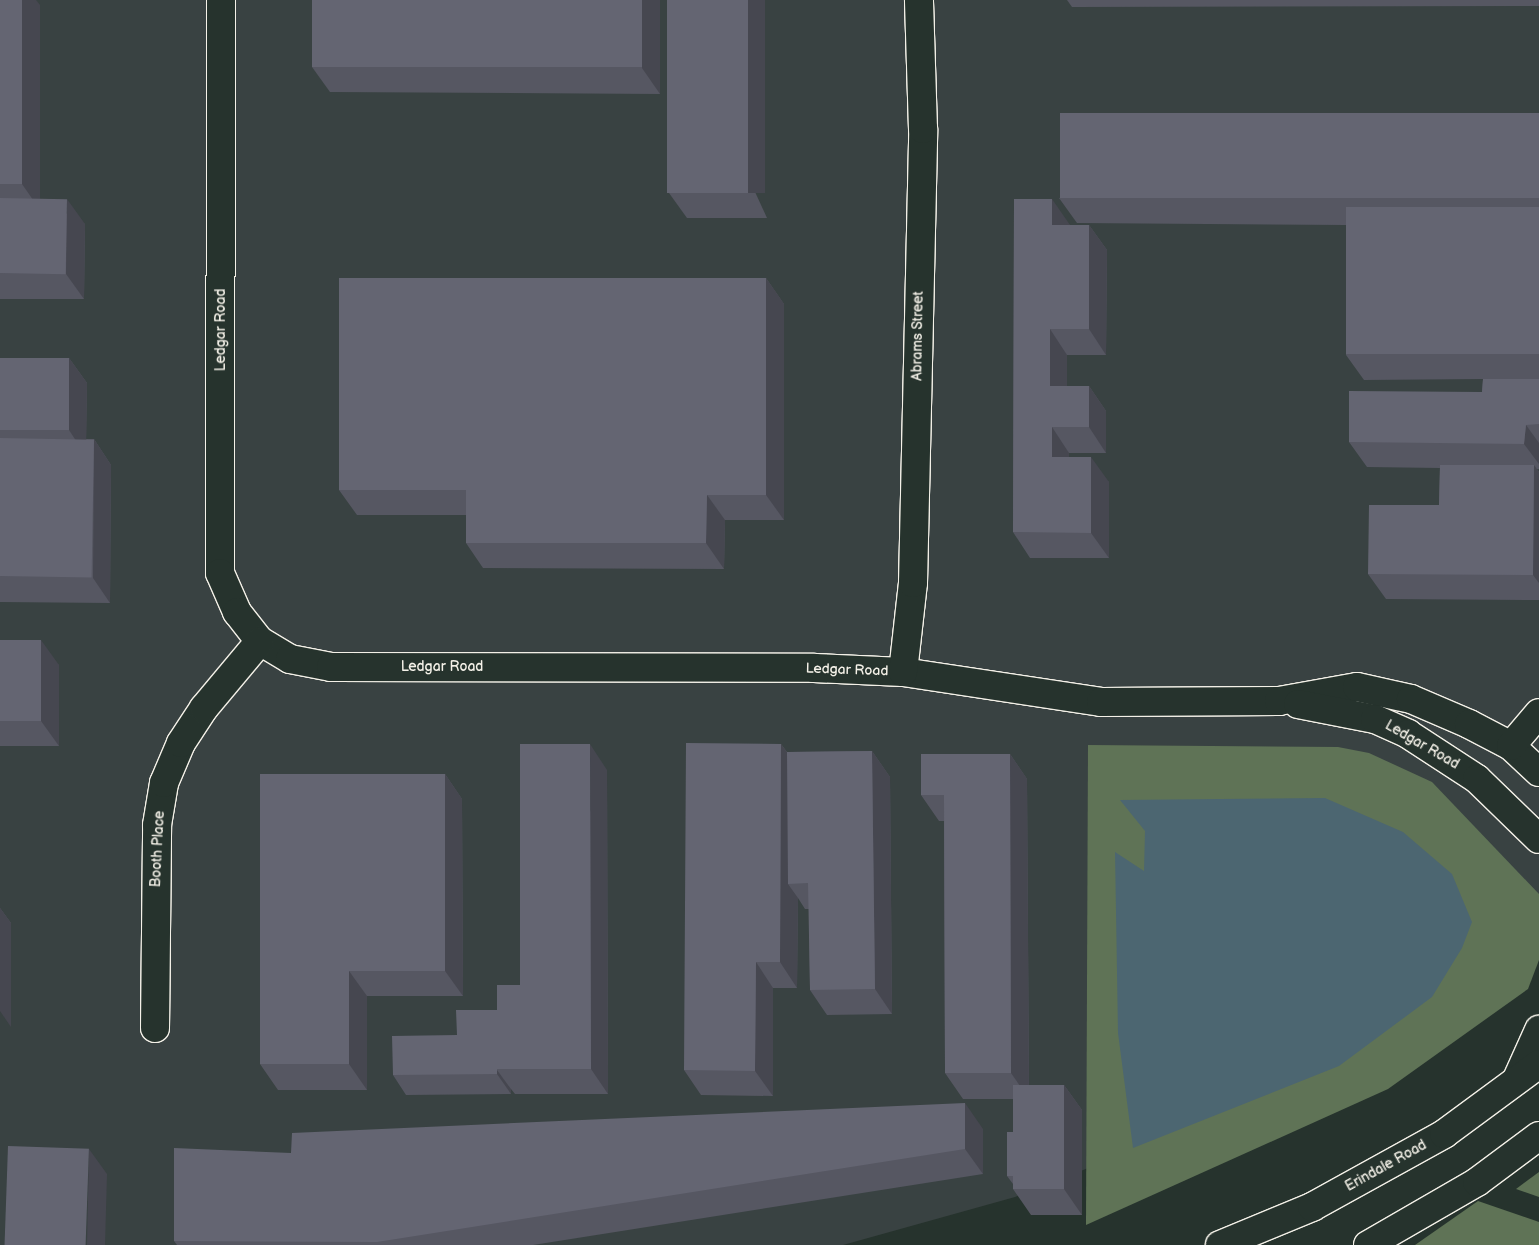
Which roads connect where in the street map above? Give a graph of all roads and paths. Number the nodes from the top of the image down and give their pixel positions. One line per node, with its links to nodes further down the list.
1 (221, 0): 3 (street, Ledgar Road)
2 (919, 0): 4 (street, Abrams Street)
3 (260, 641): 4 (street, Ledgar Road); 10 (street, Booth Place)
4 (904, 672): 5 (street, Ledgar Road)
5 (1279, 701): 7 (street, Ledgar Road); 9 (street, Ledgar Road)
6 (1539, 713): 7 (street)
7 (1511, 746): 8 (street, Ledgar Road)
8 (1539, 772)
9 (1539, 839)
10 (155, 1028)
11 (1539, 1030): 13 (street)
12 (1539, 1064): 13 (street, Erindale Road)
13 (1515, 1083): 15 (street, Erindale Road)
14 (1539, 1136): 16 (street)
15 (1220, 1245)
16 (1368, 1245)

